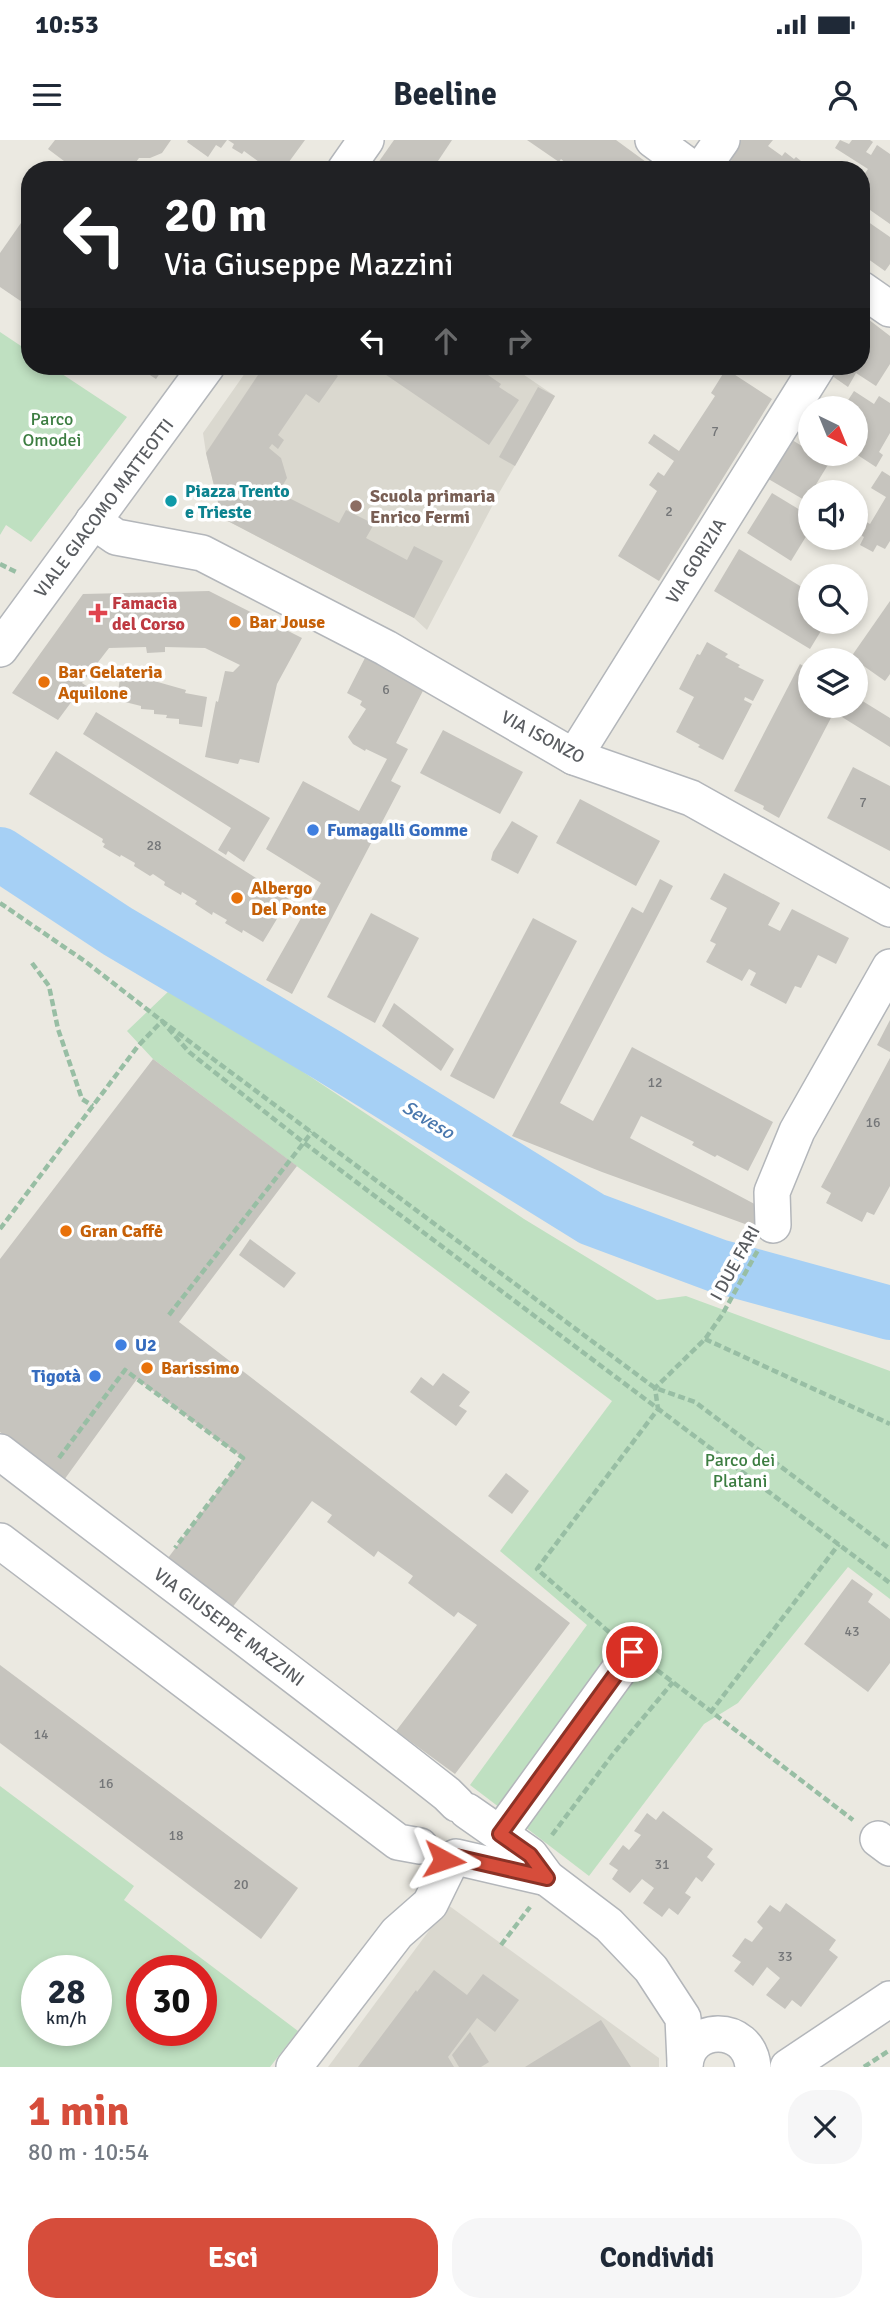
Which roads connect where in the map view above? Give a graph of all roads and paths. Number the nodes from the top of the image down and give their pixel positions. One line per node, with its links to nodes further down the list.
1 (653, 140): 3 (street)
2 (722, 140): 4 (street)
3 (682, 161)
4 (707, 161)
5 (200, 375): 7 (street, VIALE GIACOMO MATTEOTTI)
6 (812, 375): 9 (street, VIA GORIZIA)
7 (93, 521): 8 (street, VIALE GIACOMO MATTEOTTI); 9 (street, VIA ISONZO)
8 (0, 649)
9 (574, 757): 11 (street, VIA ISONZO)
10 (0, 903): 14 (path)
11 (890, 909)
12 (32, 963): 15 (path)
13 (890, 967): 18 (street)
14 (162, 1021): 15 (path); 16 (path); 17 (path)
15 (93, 1106): 19 (path)
16 (312, 1132): 17 (path); 22 (path)
17 (303, 1142): 20 (path); 23 (path)
18 (772, 1225): 21 (path, I DUE FARI)
19 (0, 1229)
20 (169, 1315)
21 (705, 1339): 22 (path, I DUE FARI); 24 (path)
22 (655, 1388): 23 (path); 29 (path)
23 (658, 1409): 28 (path); 32 (path)
24 (890, 1424)
25 (0, 1452): 35 (street, VIA GIUSEPPE MAZZINI)
26 (51, 1467): 30 (path)
27 (0, 1541): 38 (street, VIA GIUSEPPE MAZZINI)
28 (839, 1544): 31 (path); 34 (path)
29 (890, 1549)
30 (173, 1552)
31 (890, 1583)
32 (632, 1652): 33 (path); 36 (street)
33 (673, 1682): 34 (path); 39 (path)
34 (710, 1713): 37 (path)
35 (462, 1808): 36 (street, VIA GIUSEPPE MAZZINI); 38 (street); 38 (street)
36 (500, 1834): 39 (street, VIA GIUSEPPE MAZZINI)
37 (884, 1843)
38 (438, 1853): 39 (street, VIA GIUSEPPE MAZZINI); 48 (street)
39 (547, 1878): 40 (path); 42 (street, VIA GIUSEPPE MAZZINI)
40 (501, 1945)
41 (890, 1999): 45 (street)
42 (682, 2018): 43 (street); 47 (street, VIA GIUSEPPE MAZZINI)
43 (719, 2033): 46 (street); 47 (street)
44 (890, 2050): 49 (path)
45 (799, 2059): 46 (street)
46 (752, 2060)
47 (685, 2064)
48 (294, 2067)
49 (864, 2067)

